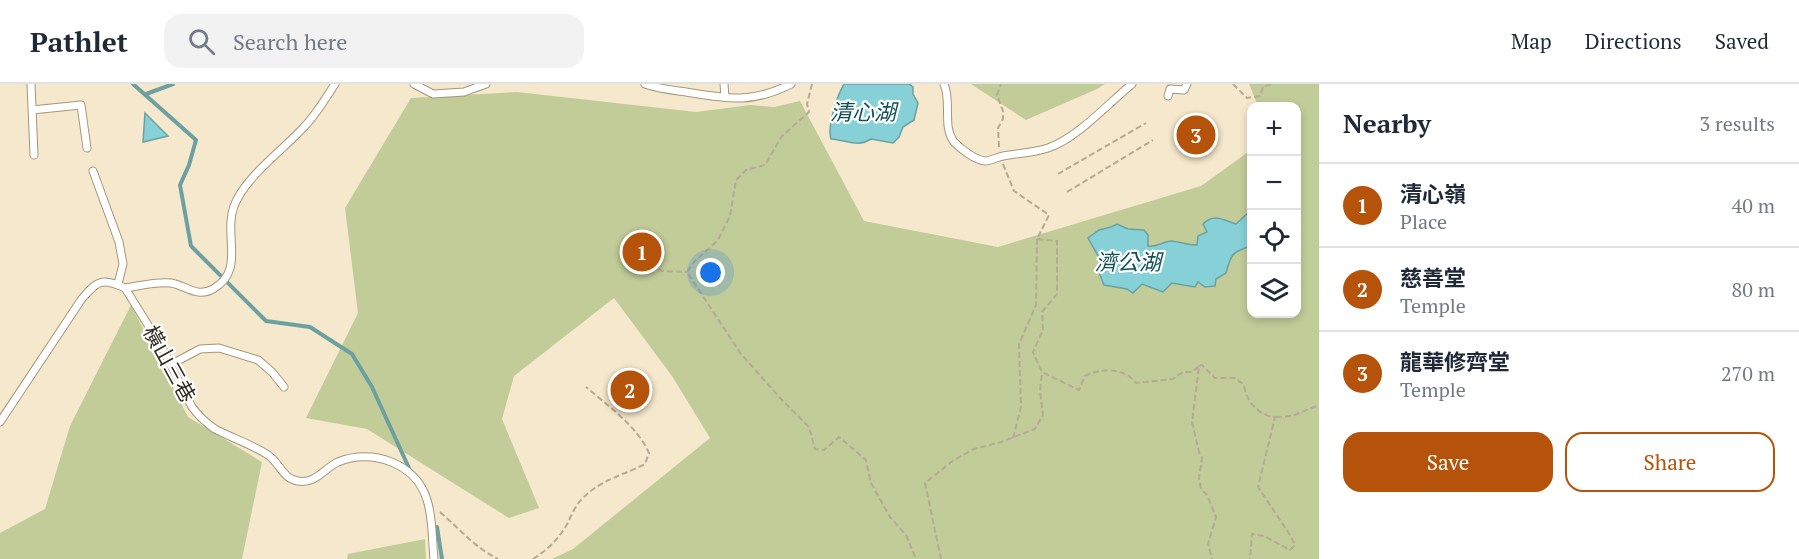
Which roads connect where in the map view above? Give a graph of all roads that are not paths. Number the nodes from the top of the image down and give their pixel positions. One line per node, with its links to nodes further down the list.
1 (31, 84): 13 (lane)
2 (336, 84): 18 (lane)
3 (414, 84): 4 (lane)
4 (486, 84)
5 (645, 84): 12 (lane)
6 (724, 84): 12 (lane)
7 (791, 84): 12 (lane)
8 (944, 84): 9 (lane)
9 (1132, 84)
10 (1187, 84): 11 (lane)
11 (1168, 96)
12 (724, 98)
13 (32, 110): 14 (lane); 15 (lane)
14 (87, 148)
15 (34, 155)
16 (93, 171): 17 (lane)
17 (118, 284): 18 (lane, 橫山三巷); 21 (lane)
18 (125, 288): 19 (lane, 橫山三巷)
19 (170, 365): 20 (lane); 22 (lane, 橫山三巷)
20 (284, 387)
21 (0, 422)
22 (434, 559)

